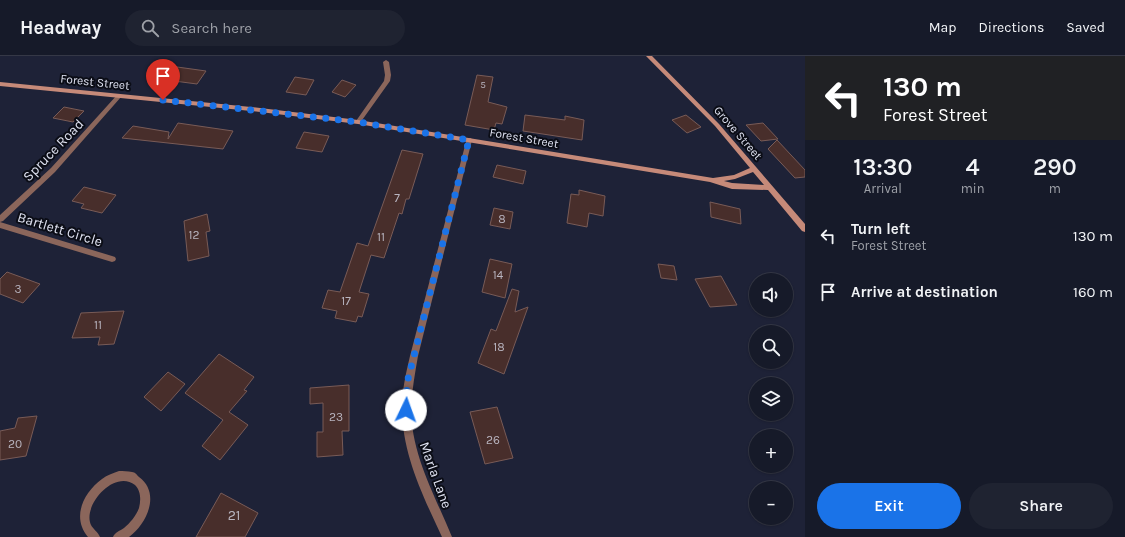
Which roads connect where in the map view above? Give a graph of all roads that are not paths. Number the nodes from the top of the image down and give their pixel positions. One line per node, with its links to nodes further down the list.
1 (649, 56): 7 (street, Grove Street)
2 (386, 62): 5 (street)
3 (0, 84): 4 (street, Forest Street)
4 (120, 96): 5 (street, Forest Street); 10 (street, Spruce Road)
5 (358, 122): 6 (street, Forest Street)
6 (469, 140): 8 (street, Forest Street); 16 (street, Marla Lane)
7 (755, 169): 8 (street, Forest Street); 9 (street, Grove Street)
8 (710, 180): 9 (street, Forest Street)
9 (770, 188): 12 (street, Grove Street)
10 (0, 219)
11 (0, 225): 13 (street, Bartlett Circle)
12 (805, 229)
13 (112, 259)
14 (92, 536): 15 (street)
15 (118, 537)
16 (447, 537)

